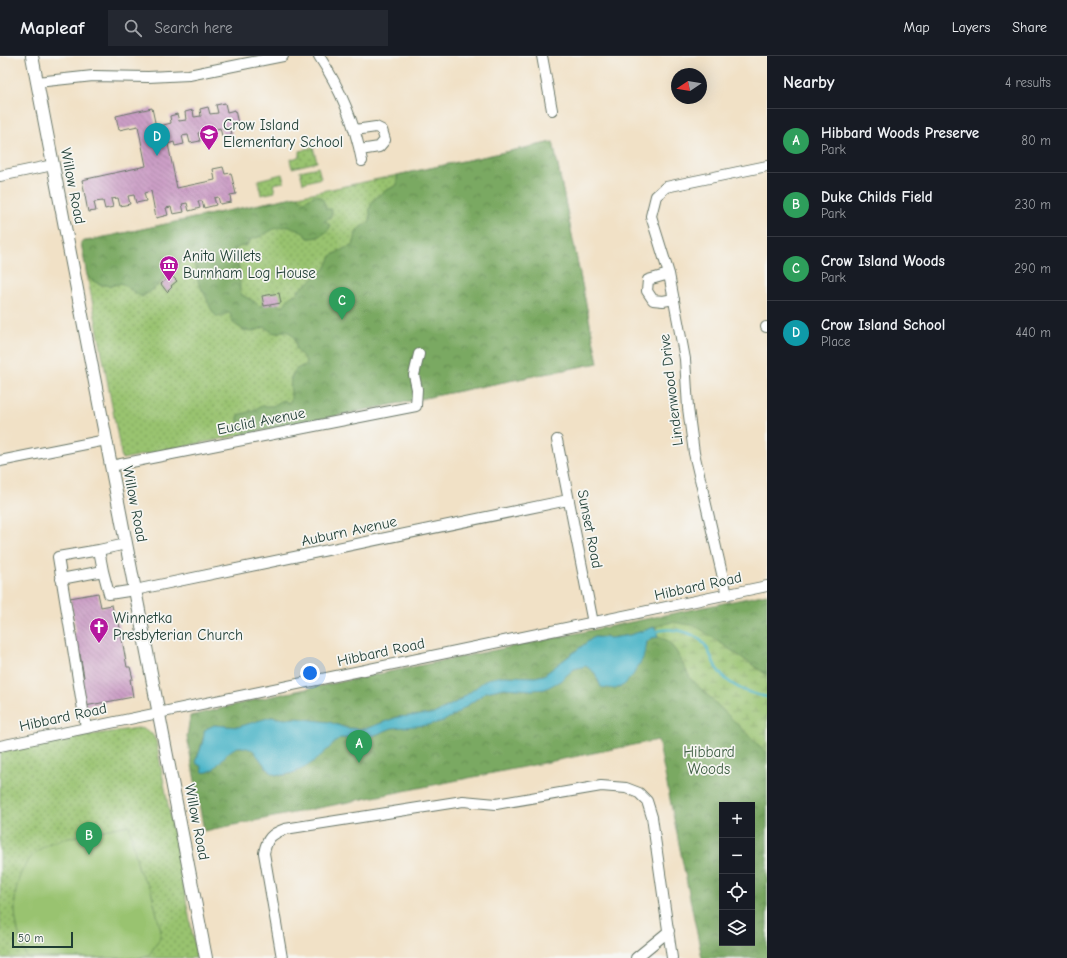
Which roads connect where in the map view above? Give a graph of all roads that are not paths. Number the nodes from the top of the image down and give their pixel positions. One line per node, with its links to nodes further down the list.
1 (32, 56): 5 (main road, Willow Road)
2 (283, 56): 5 (street)
3 (319, 56): 7 (street)
4 (542, 56): 6 (street)
5 (37, 82): 10 (main road, Willow Road)
6 (552, 110)
7 (355, 130): 8 (street); 8 (street)
8 (360, 150): 9 (street)
9 (362, 161)
10 (53, 165): 12 (street); 16 (main road, Willow Road)
11 (767, 166): 13 (street, Lindenwood Drive)
12 (0, 176)
13 (669, 274): 14 (street, Lindenwood Drive); 14 (street)
14 (674, 299): 27 (street, Lindenwood Drive)
15 (418, 354): 19 (street, Euclid Avenue)
16 (106, 440): 18 (street); 19 (main road, Willow Road)
17 (558, 440): 20 (street, Sunset Road)
18 (0, 461)
19 (111, 466): 21 (main road, Willow Road)
20 (568, 500): 26 (street, Auburn Avenue); 28 (street, Sunset Road)
21 (126, 544): 22 (street); 26 (main road, Willow Road)
22 (99, 550): 23 (street); 24 (street)
23 (103, 572): 24 (street); 26 (street, Auburn Avenue)
24 (61, 579): 30 (street)
25 (767, 586): 27 (street, Hibbard Road)
26 (136, 590): 29 (main road, Willow Road)
27 (727, 595): 28 (street, Hibbard Road)
28 (593, 623): 29 (street, Hibbard Road)
29 (159, 713): 30 (street, Hibbard Road); 33 (main road, Willow Road)
30 (86, 728): 31 (street, Hibbard Road)
31 (0, 746)
32 (669, 930): 34 (street); 35 (street); 36 (street)
33 (206, 958)
34 (282, 958)
35 (636, 958)
36 (672, 958)

